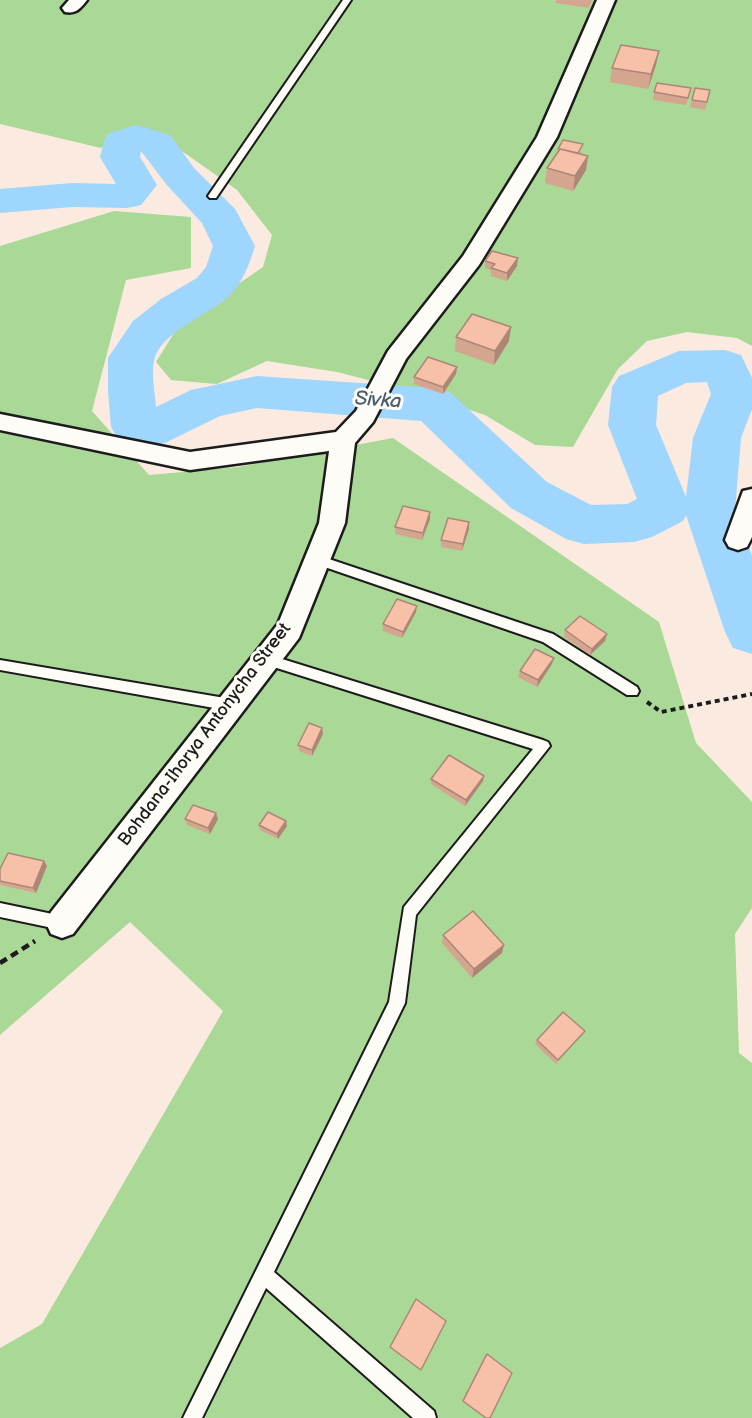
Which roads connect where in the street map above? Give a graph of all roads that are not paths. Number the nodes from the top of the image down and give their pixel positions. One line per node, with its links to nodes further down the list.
1 (347, 0): 3 (lane)
2 (606, 0): 5 (street)
3 (213, 196)
4 (0, 422): 5 (street)
5 (343, 440): 8 (street, Bohdana-Ihorya Antonycha Street)
6 (752, 498): 7 (street)
7 (738, 540)
8 (317, 560): 9 (street, Bohdana-Ihorya Antonycha Street); 11 (lane)
9 (266, 658): 12 (street, Bohdana-Ihorya Antonycha Street); 15 (lane)
10 (0, 665): 12 (lane)
11 (632, 691)
12 (231, 705): 14 (street, Bohdana-Ihorya Antonycha Street)
13 (0, 910): 14 (lane)
14 (62, 923)
15 (263, 1274): 16 (lane); 17 (lane)
16 (192, 1418)
17 (427, 1418)

